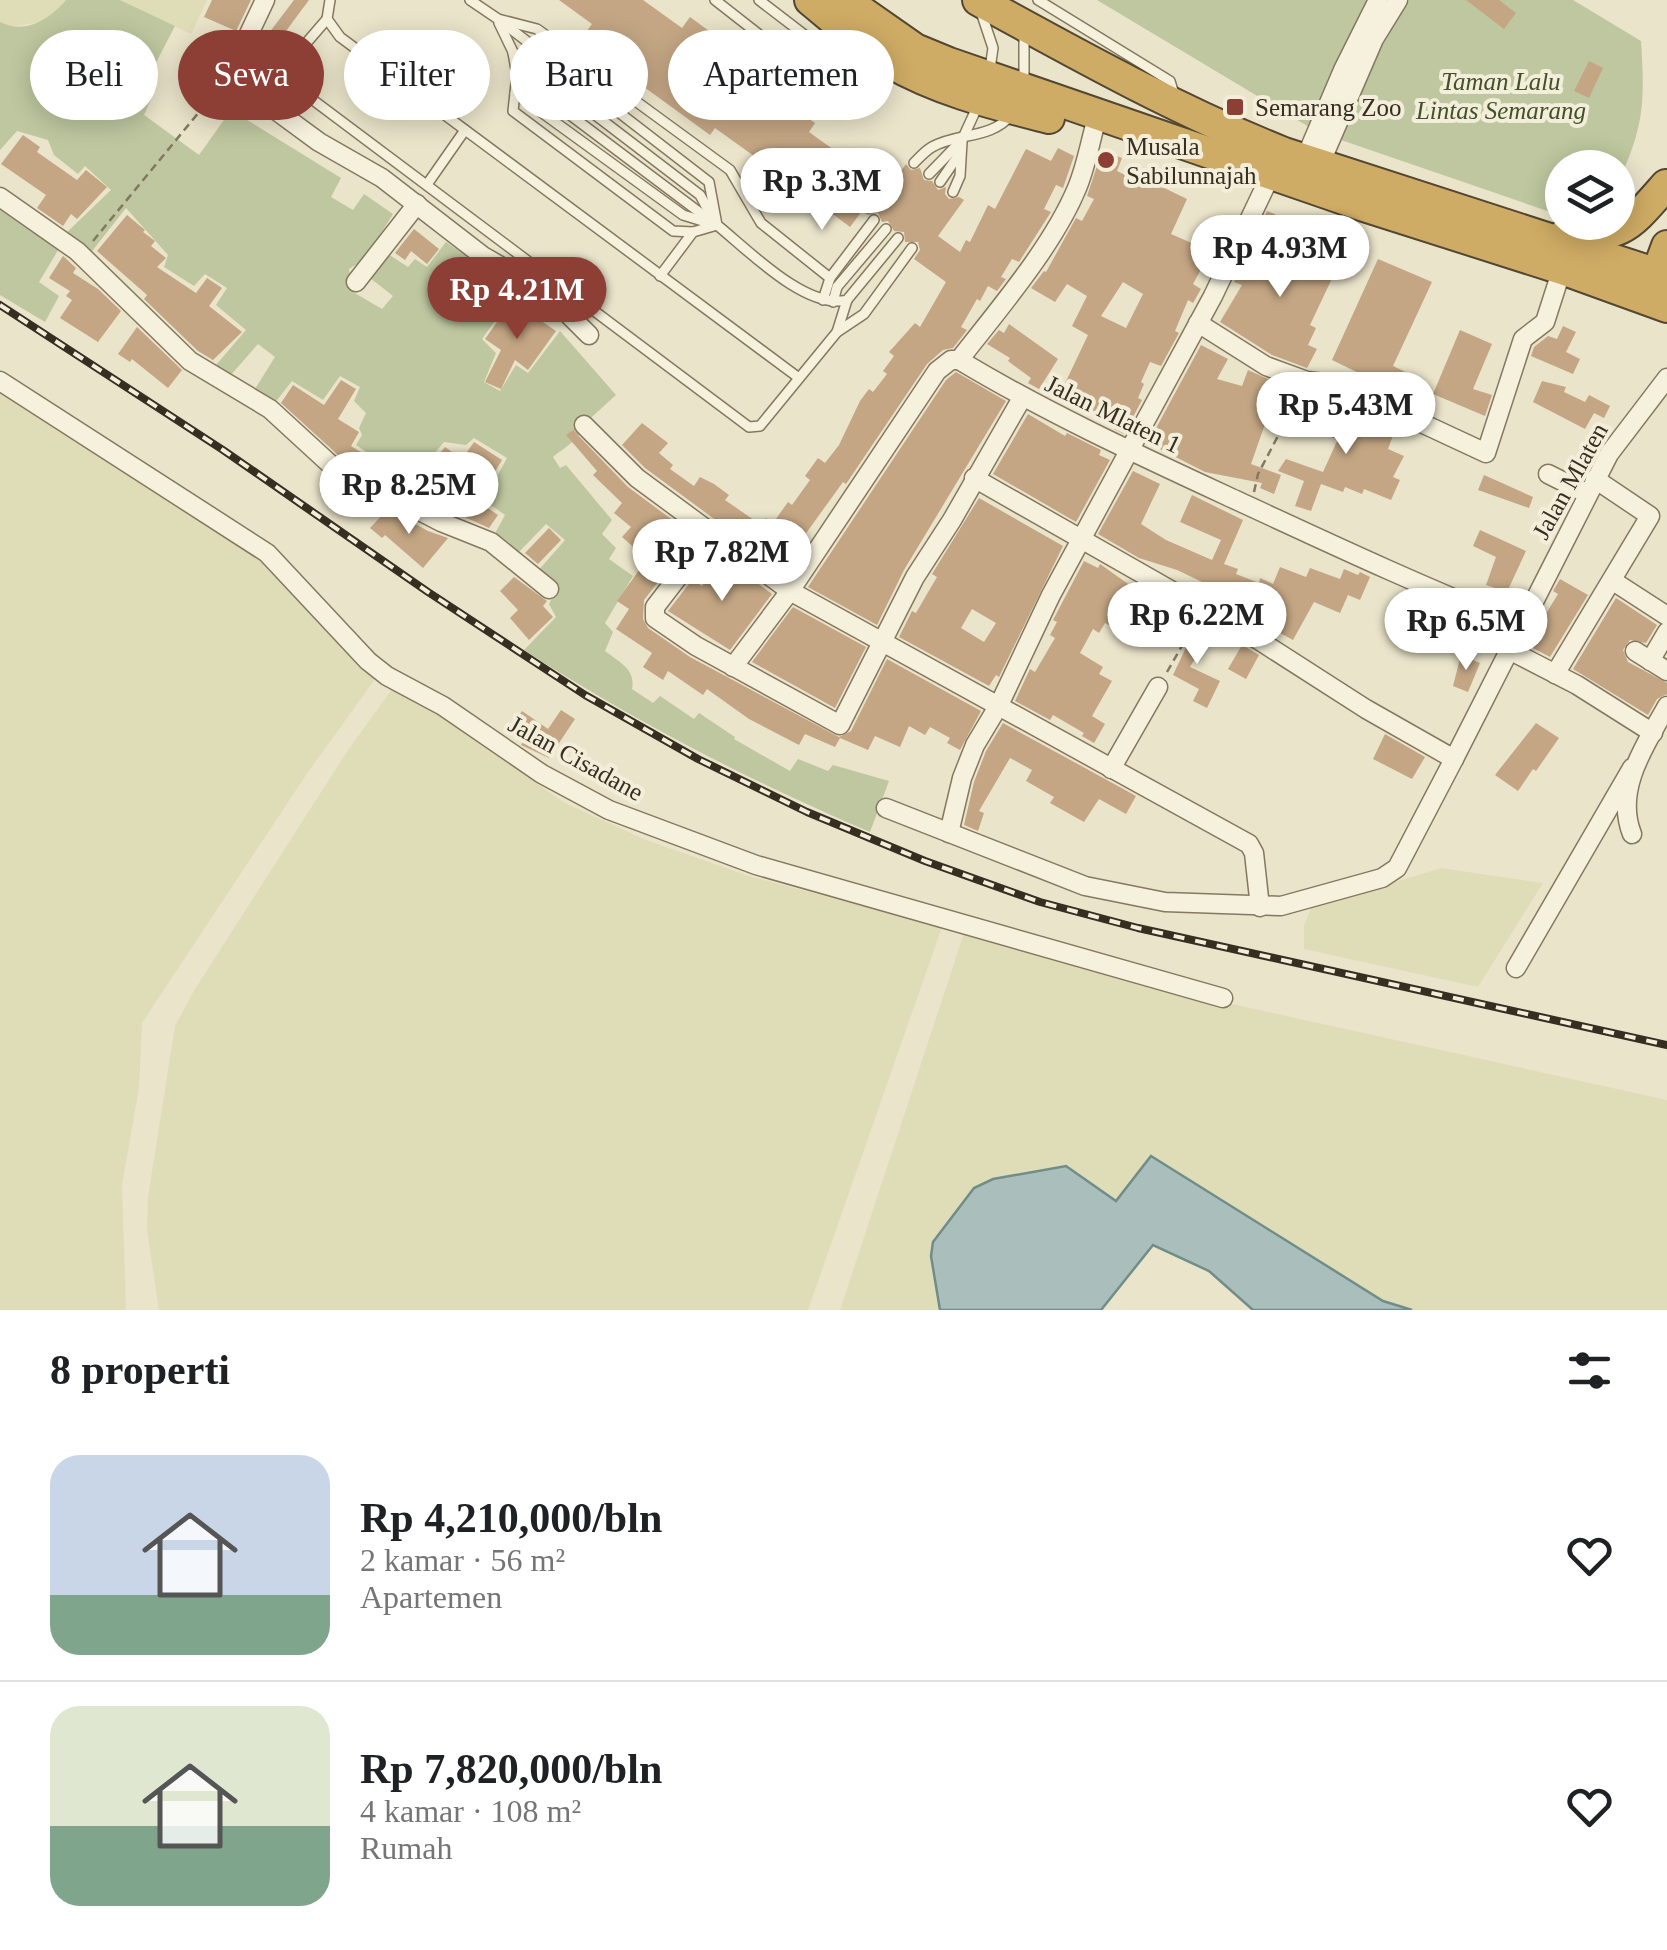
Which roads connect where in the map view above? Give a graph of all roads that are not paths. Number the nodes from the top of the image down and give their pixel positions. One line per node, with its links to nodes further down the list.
1 (265, 0): 39 (street)
2 (330, 0): 12 (lane)
3 (470, 0): 13 (lane)
4 (715, 0): 14 (lane)
5 (759, 0): 15 (lane)
6 (810, 0): 16 (highway)
7 (845, 0): 20 (highway)
8 (978, 0): 11 (highway); 20 (lane)
9 (1378, 0): 32 (street)
10 (1398, 0): 32 (street)
11 (1031, 12): 19 (highway); 21 (lane); 22 (lane)
12 (327, 19): 28 (lane); 35 (lane)
13 (498, 19): 17 (lane); 41 (lane); 49 (lane)
14 (753, 30)
15 (798, 30)
16 (848, 30)
17 (510, 45)
18 (894, 64): 20 (highway)
19 (1137, 88): 22 (highway); 27 (highway)
20 (983, 89): 21 (highway); 29 (lane)
21 (1020, 100): 27 (highway); 29 (lane)
22 (1173, 105): 32 (highway)
23 (525, 120): 43 (lane)
24 (552, 120): 41 (lane)
25 (577, 120): 41 (lane)
26 (602, 120): 41 (lane)
27 (1107, 125): 32 (highway); 57 (street)
28 (465, 130): 35 (lane); 48 (lane)
29 (962, 140): 30 (lane); 31 (lane); 33 (lane)
30 (960, 153): 34 (lane); 37 (lane)
31 (914, 163)
32 (1290, 167): 44 (highway); 47 (highway); 54 (street)
33 (929, 174)
34 (940, 182)
35 (428, 184): 58 (lane)
36 (1667, 184): 44 (highway); 50 (highway)
37 (954, 192)
38 (0, 197): 70 (street)
39 (417, 204): 51 (street); 56 (street)
40 (874, 220): 49 (lane)
41 (717, 226): 43 (lane); 53 (lane)
42 (886, 229): 53 (lane)
43 (693, 232): 48 (lane)
44 (1536, 235): 50 (highway)
45 (898, 238): 52 (lane)
46 (912, 248): 55 (lane)
47 (1562, 268): 50 (highway); 54 (street)
48 (660, 276): 58 (lane)
49 (830, 278): 53 (lane)
50 (1653, 280)
51 (356, 282)
52 (846, 300): 53 (lane); 55 (lane)
53 (828, 301)
54 (1198, 323): 63 (street)
55 (836, 332): 58 (lane)
56 (589, 335)
57 (959, 360): 61 (street, Jalan Mlaten 1); 71 (street)
58 (799, 378)
59 (1667, 378): 66 (street, Jalan Mlaten)
60 (0, 381): 92 (street, Jalan Cisadane)
61 (1022, 398): 63 (street, Jalan Mlaten 1); 65 (street)
62 (584, 424): 67 (street)
63 (1130, 450): 68 (street); 73 (street, Jalan Mlaten 1)
64 (1548, 474): 66 (street)
65 (974, 478): 68 (street); 75 (street)
66 (1591, 486): 69 (street); 73 (street, Jalan Mlaten)
67 (711, 534): 71 (street); 77 (street)
68 (1081, 541): 81 (street); 84 (street)
69 (1613, 581): 72 (street); 79 (street)
70 (549, 589)
71 (790, 591): 75 (street); 77 (street)
72 (1667, 616)
73 (1524, 627): 76 (street, Jalan Mlaten)
74 (1667, 632): 78 (street)
75 (881, 642): 77 (street); 81 (street)
76 (1511, 651): 79 (street); 84 (street, Jalan Mlaten)
77 (732, 667)
78 (1667, 671)
79 (1555, 674): 83 (street)
80 (1158, 687): 86 (street)
81 (1000, 705): 86 (street); 88 (street)
82 (1667, 706): 83 (street)
83 (1652, 733): 85 (street)
84 (1454, 760): 90 (street, Jalan Mlaten)
85 (1632, 768): 89 (street); 91 (street)
86 (1111, 769): 90 (street)
87 (886, 808): 88 (street, Jalan Mlaten)
88 (950, 834): 90 (street, Jalan Mlaten)
89 (1632, 834)
90 (1260, 907)
91 (1516, 968)
92 (1223, 998)

